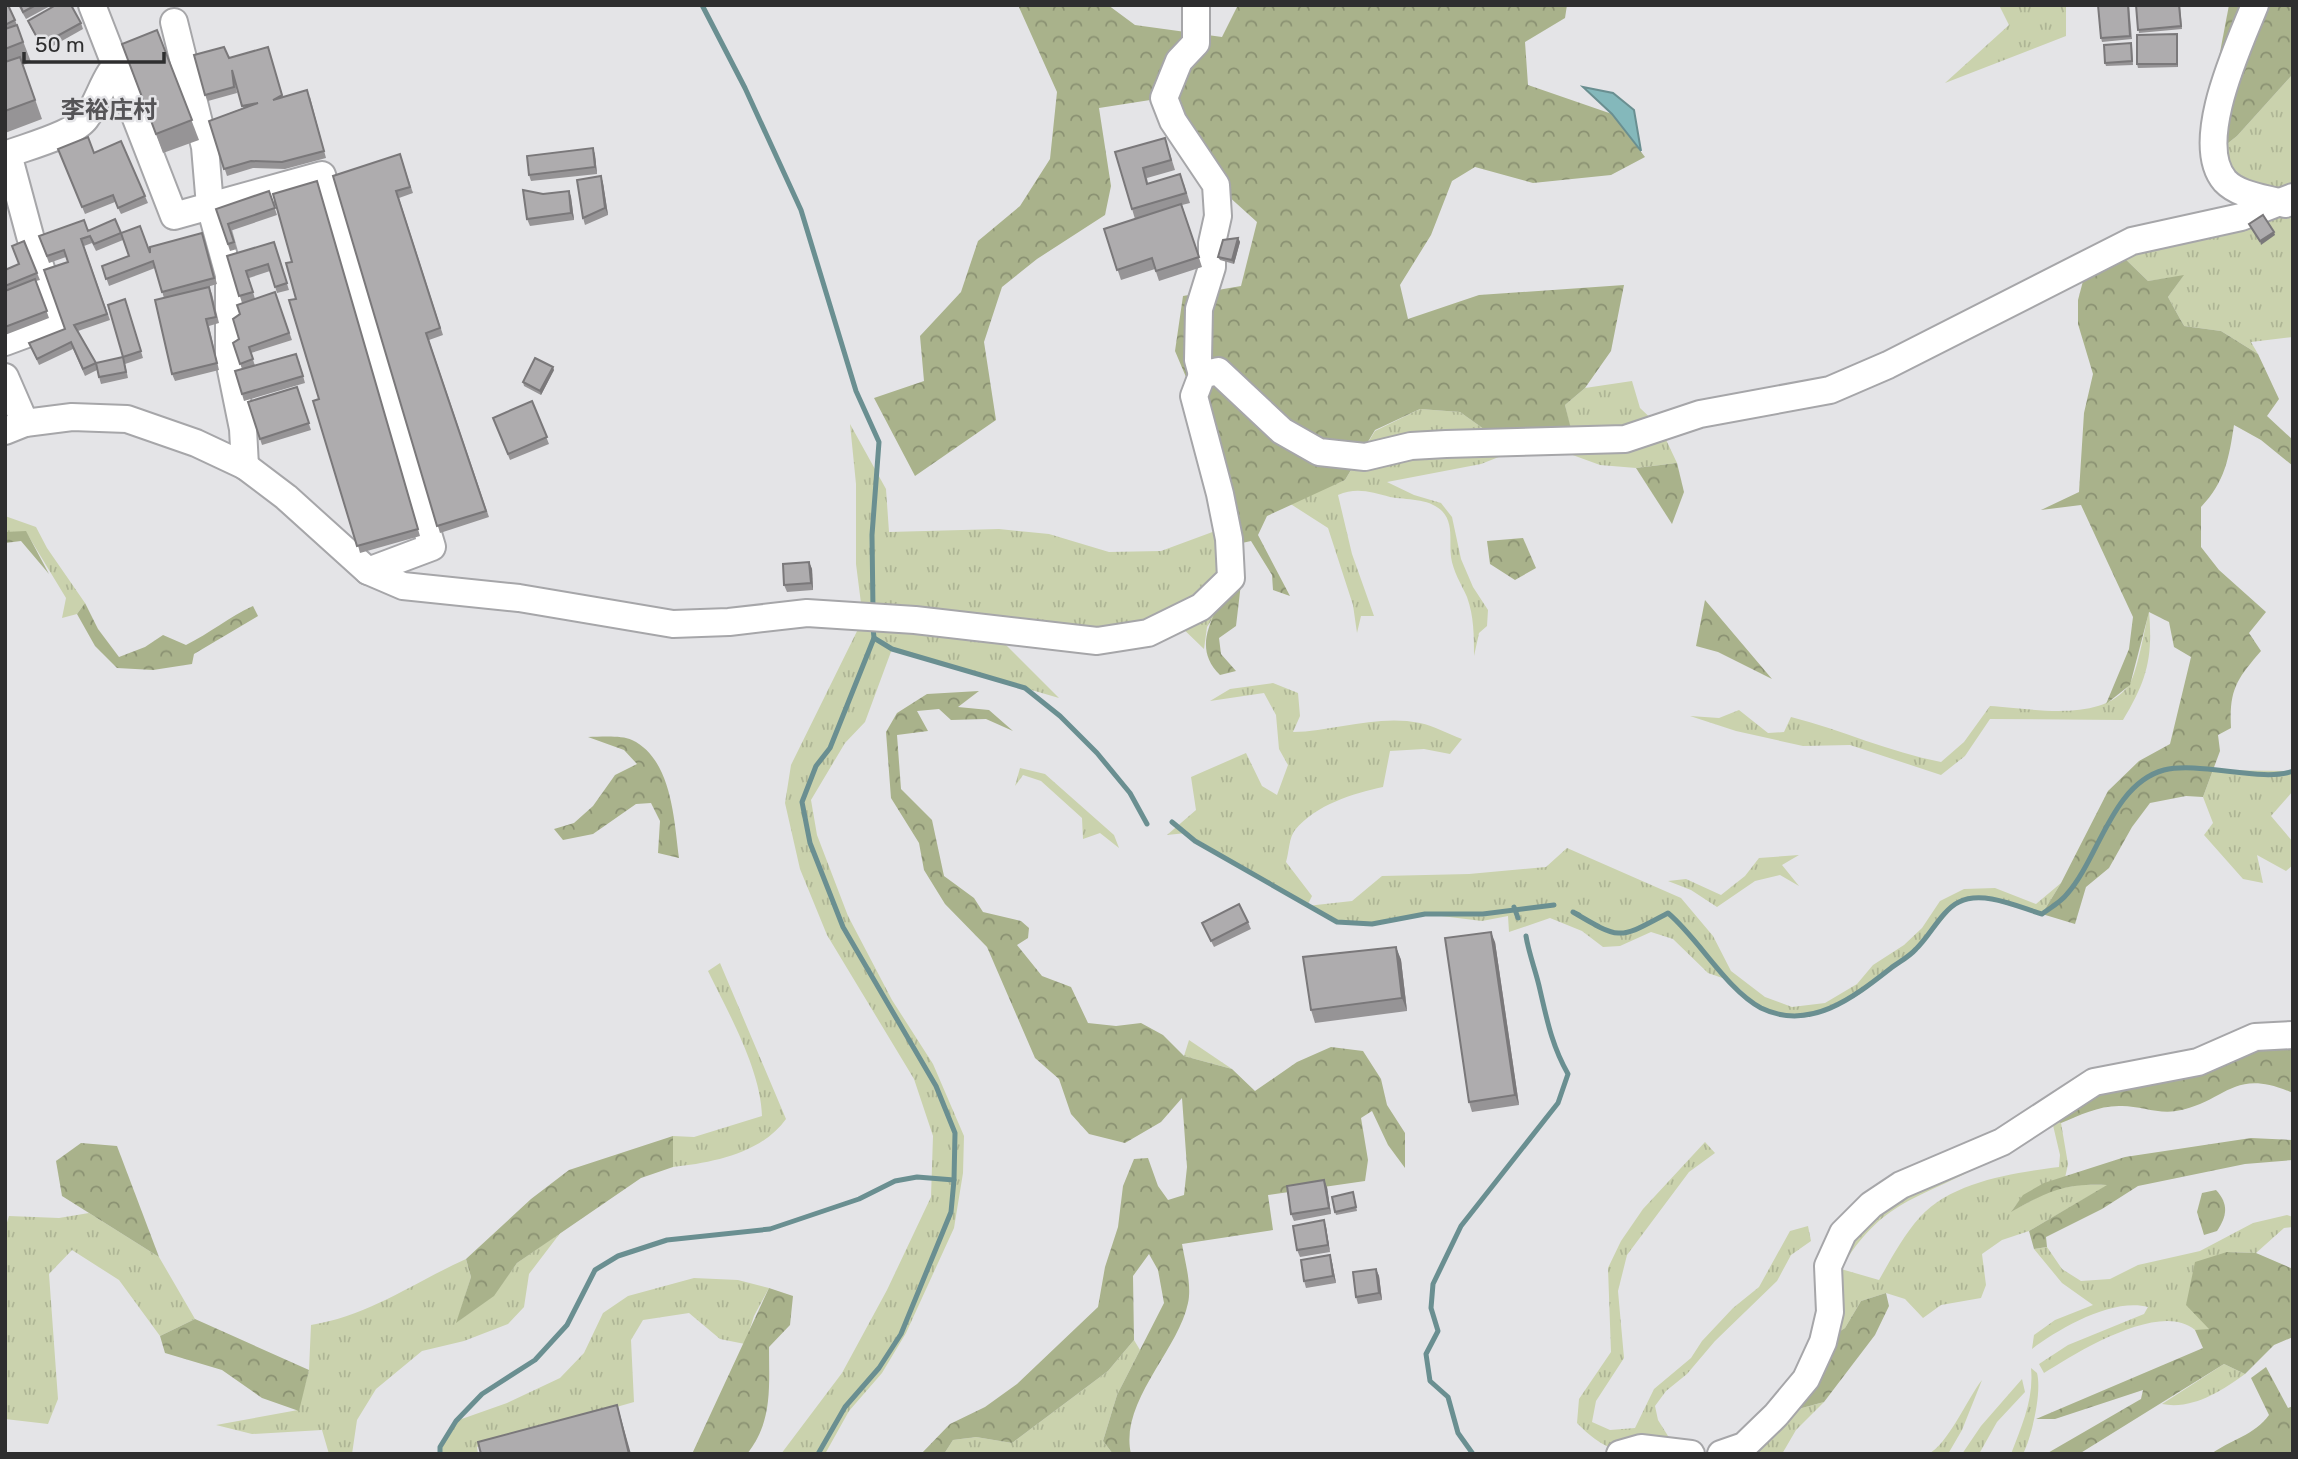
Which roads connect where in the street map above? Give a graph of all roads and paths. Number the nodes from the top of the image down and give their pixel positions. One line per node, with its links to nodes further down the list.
1 (92, 5): 5 (street)
2 (1196, 5): 10 (street)
3 (2255, 5): 7 (street)
4 (166, 27): 5 (street); 8 (street)
5 (115, 64): 6 (street); 8 (street)
6 (7, 155): 9 (street)
7 (2288, 202): 10 (street)
8 (210, 206): 13 (street); 14 (street)
9 (5, 342)
10 (1202, 375): 14 (street)
11 (5, 377): 12 (street)
12 (15, 427): 13 (street)
13 (245, 466): 14 (street)
14 (368, 570)
15 (2293, 1035): 18 (street)
16 (1620, 1454): 17 (street)
17 (1691, 1454)
18 (1721, 1454)

